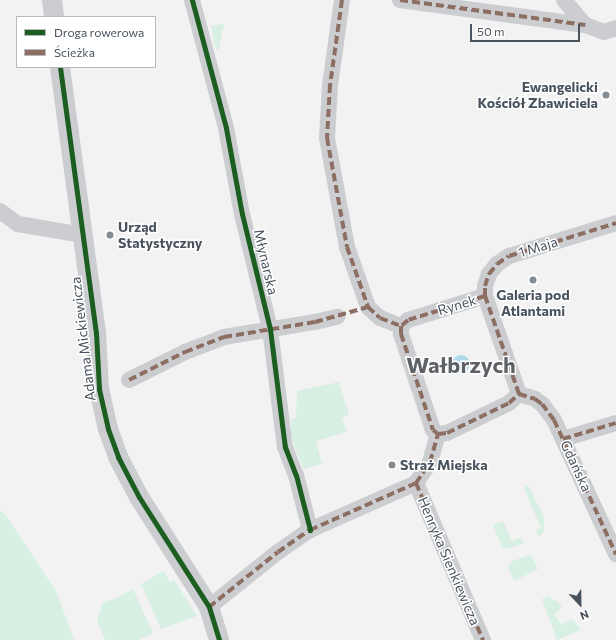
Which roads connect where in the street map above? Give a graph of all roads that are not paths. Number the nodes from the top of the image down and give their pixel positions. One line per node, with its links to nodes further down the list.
1 (52, 0): 6 (street)
2 (192, 0): 16 (street, Młynarska)
3 (342, 0): 15 (street)
4 (400, 0): 7 (street)
5 (564, 0): 7 (street)
6 (54, 16)
7 (585, 25): 8 (street)
8 (616, 28)
9 (60, 68): 12 (street, Adama Mickiewicza)
10 (0, 211): 12 (street)
11 (616, 223): 13 (street, 1 Maja)
12 (83, 235): 25 (street, Adama Mickiewicza)
13 (485, 296): 15 (street, Rynek); 18 (street, Rynek)
14 (337, 317): 16 (street)
15 (401, 326): 20 (street)
16 (270, 329): 17 (street); 23 (street, Młynarska)
17 (129, 380)
18 (519, 394): 20 (street); 21 (street, Gdańska)
19 (616, 423): 21 (street)
20 (438, 434): 22 (street)
21 (564, 439): 24 (street, Gdańska)
22 (416, 483): 23 (street); 27 (street, Henryka Sienkiewicza)
23 (310, 530): 25 (street)
24 (616, 554)
25 (209, 607): 26 (street, Adama Mickiewicza)
26 (219, 640)
27 (483, 640)

